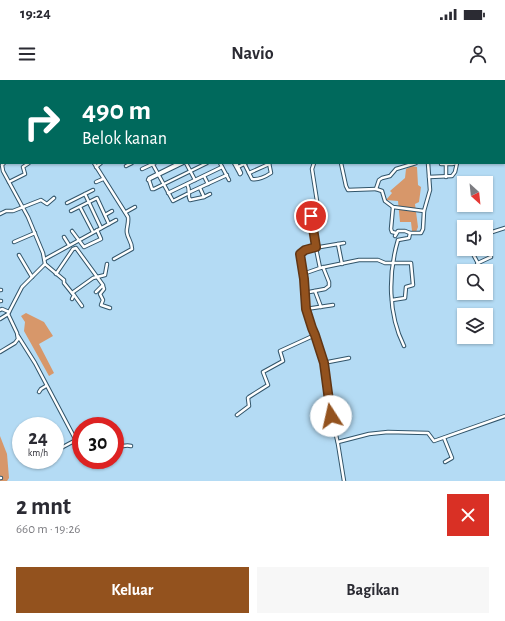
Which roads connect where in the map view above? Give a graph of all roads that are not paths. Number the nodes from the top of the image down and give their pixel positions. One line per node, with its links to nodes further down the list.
1 (28, 164): 41 (street)
2 (94, 164): 27 (street)
3 (100, 164): 27 (street)
4 (130, 164): 26 (street)
5 (151, 164): 30 (street)
6 (153, 164): 33 (street)
7 (177, 164): 33 (street)
8 (181, 164): 33 (street)
9 (186, 164): 31 (street)
10 (206, 164): 31 (street)
11 (220, 164): 28 (street)
12 (236, 164): 29 (street)
13 (236, 164): 29 (street)
14 (243, 164): 29 (street)
15 (245, 164): 32 (street)
16 (267, 164): 32 (street)
17 (269, 164): 32 (street)
18 (314, 164): 83 (street)
19 (341, 164): 47 (street)
20 (413, 164): 47 (street)
21 (428, 164): 36 (street)
22 (441, 164): 23 (street)
23 (447, 164): 37 (street)
24 (457, 164): 37 (street)
25 (2, 165): 41 (street)
26 (126, 166)
27 (96, 167): 38 (street)
28 (222, 167): 34 (street); 35 (street)
29 (238, 167)
30 (142, 169)
31 (190, 171): 39 (street); 43 (street)
32 (249, 173)
33 (158, 174): 43 (street); 43 (street)
34 (204, 176): 39 (street); 45 (street)
35 (227, 176): 40 (street); 45 (street)
36 (429, 177): 37 (street); 63 (street)
37 (446, 177)
38 (103, 179): 42 (street); 64 (street)
39 (195, 180): 44 (street)
40 (229, 180)
41 (9, 182): 57 (street)
42 (96, 182)
43 (163, 184): 49 (street)
44 (187, 184): 49 (street); 50 (street)
45 (208, 184): 46 (street)
46 (200, 188): 50 (street); 53 (street)
47 (376, 189): 60 (street)
48 (93, 190): 51 (street)
49 (168, 193): 50 (street)
50 (189, 193): 53 (street)
51 (85, 194): 55 (street); 56 (street)
52 (210, 194): 53 (street)
53 (204, 197)
54 (54, 198): 57 (street)
55 (88, 202): 58 (street); 66 (street); 69 (street)
56 (67, 203)
57 (23, 207): 65 (street); 76 (street)
58 (80, 207): 61 (street); 73 (street)
59 (136, 207): 64 (street)
60 (393, 207): 63 (street); 74 (street)
61 (71, 211)
62 (112, 211): 66 (street)
63 (424, 211): 74 (street)
64 (126, 212): 88 (street)
65 (0, 214)
66 (105, 215): 68 (street)
67 (116, 220): 68 (street)
68 (110, 224): 69 (street)
69 (101, 228): 71 (street)
70 (505, 228): 75 (street)
71 (97, 230): 73 (street); 78 (street)
72 (72, 231): 78 (street)
73 (93, 232): 78 (street)
74 (410, 232): 89 (street)
75 (493, 232)
76 (35, 233): 79 (street); 87 (street)
77 (64, 237): 82 (street)
78 (78, 241): 82 (street)
79 (14, 242)
80 (344, 243): 81 (street)
81 (338, 244): 83 (street); 93 (street)
82 (69, 245): 87 (street)
83 (316, 247): 94 (street); 96 (street)
84 (19, 255): 97 (street)
85 (475, 256): 90 (street)
86 (491, 256): 90 (street)
87 (45, 258): 91 (street)
88 (114, 259)
89 (393, 263): 93 (street); 105 (street); 105 (street)
90 (478, 263)
91 (45, 264): 95 (street); 97 (street)
92 (106, 264): 98 (street)
93 (342, 264): 94 (street)
94 (322, 268): 96 (street); 100 (street)
95 (56, 274): 98 (street); 103 (street)
96 (303, 274): 102 (street)
97 (32, 277): 112 (street)
98 (97, 277): 99 (street); 103 (street)
99 (103, 286): 101 (street); 109 (street)
100 (315, 291): 102 (street); 108 (street)
101 (96, 292)
102 (304, 293): 110 (street)
103 (73, 294): 104 (street); 107 (street)
104 (72, 299)
105 (392, 300): 116 (street)
106 (333, 305): 108 (street)
107 (82, 306)
108 (321, 307): 110 (street)
109 (110, 308)
110 (306, 309): 115 (street)
111 (0, 310): 112 (street)
112 (9, 313): 113 (street); 114 (street)
113 (0, 319)
114 (18, 335): 117 (street); 120 (street)
115 (315, 335): 119 (street); 122 (street)
116 (404, 346)
117 (0, 352)
118 (349, 358): 119 (street)
119 (324, 363): 126 (street)
120 (46, 386): 121 (street); 124 (street)
121 (39, 392)
122 (237, 415)
123 (505, 416): 125 (street)
124 (72, 433)
125 (444, 438): 126 (street); 129 (street)
126 (338, 442): 130 (street)
127 (124, 445): 128 (street)
128 (131, 446)
129 (445, 462)
130 (344, 481)

